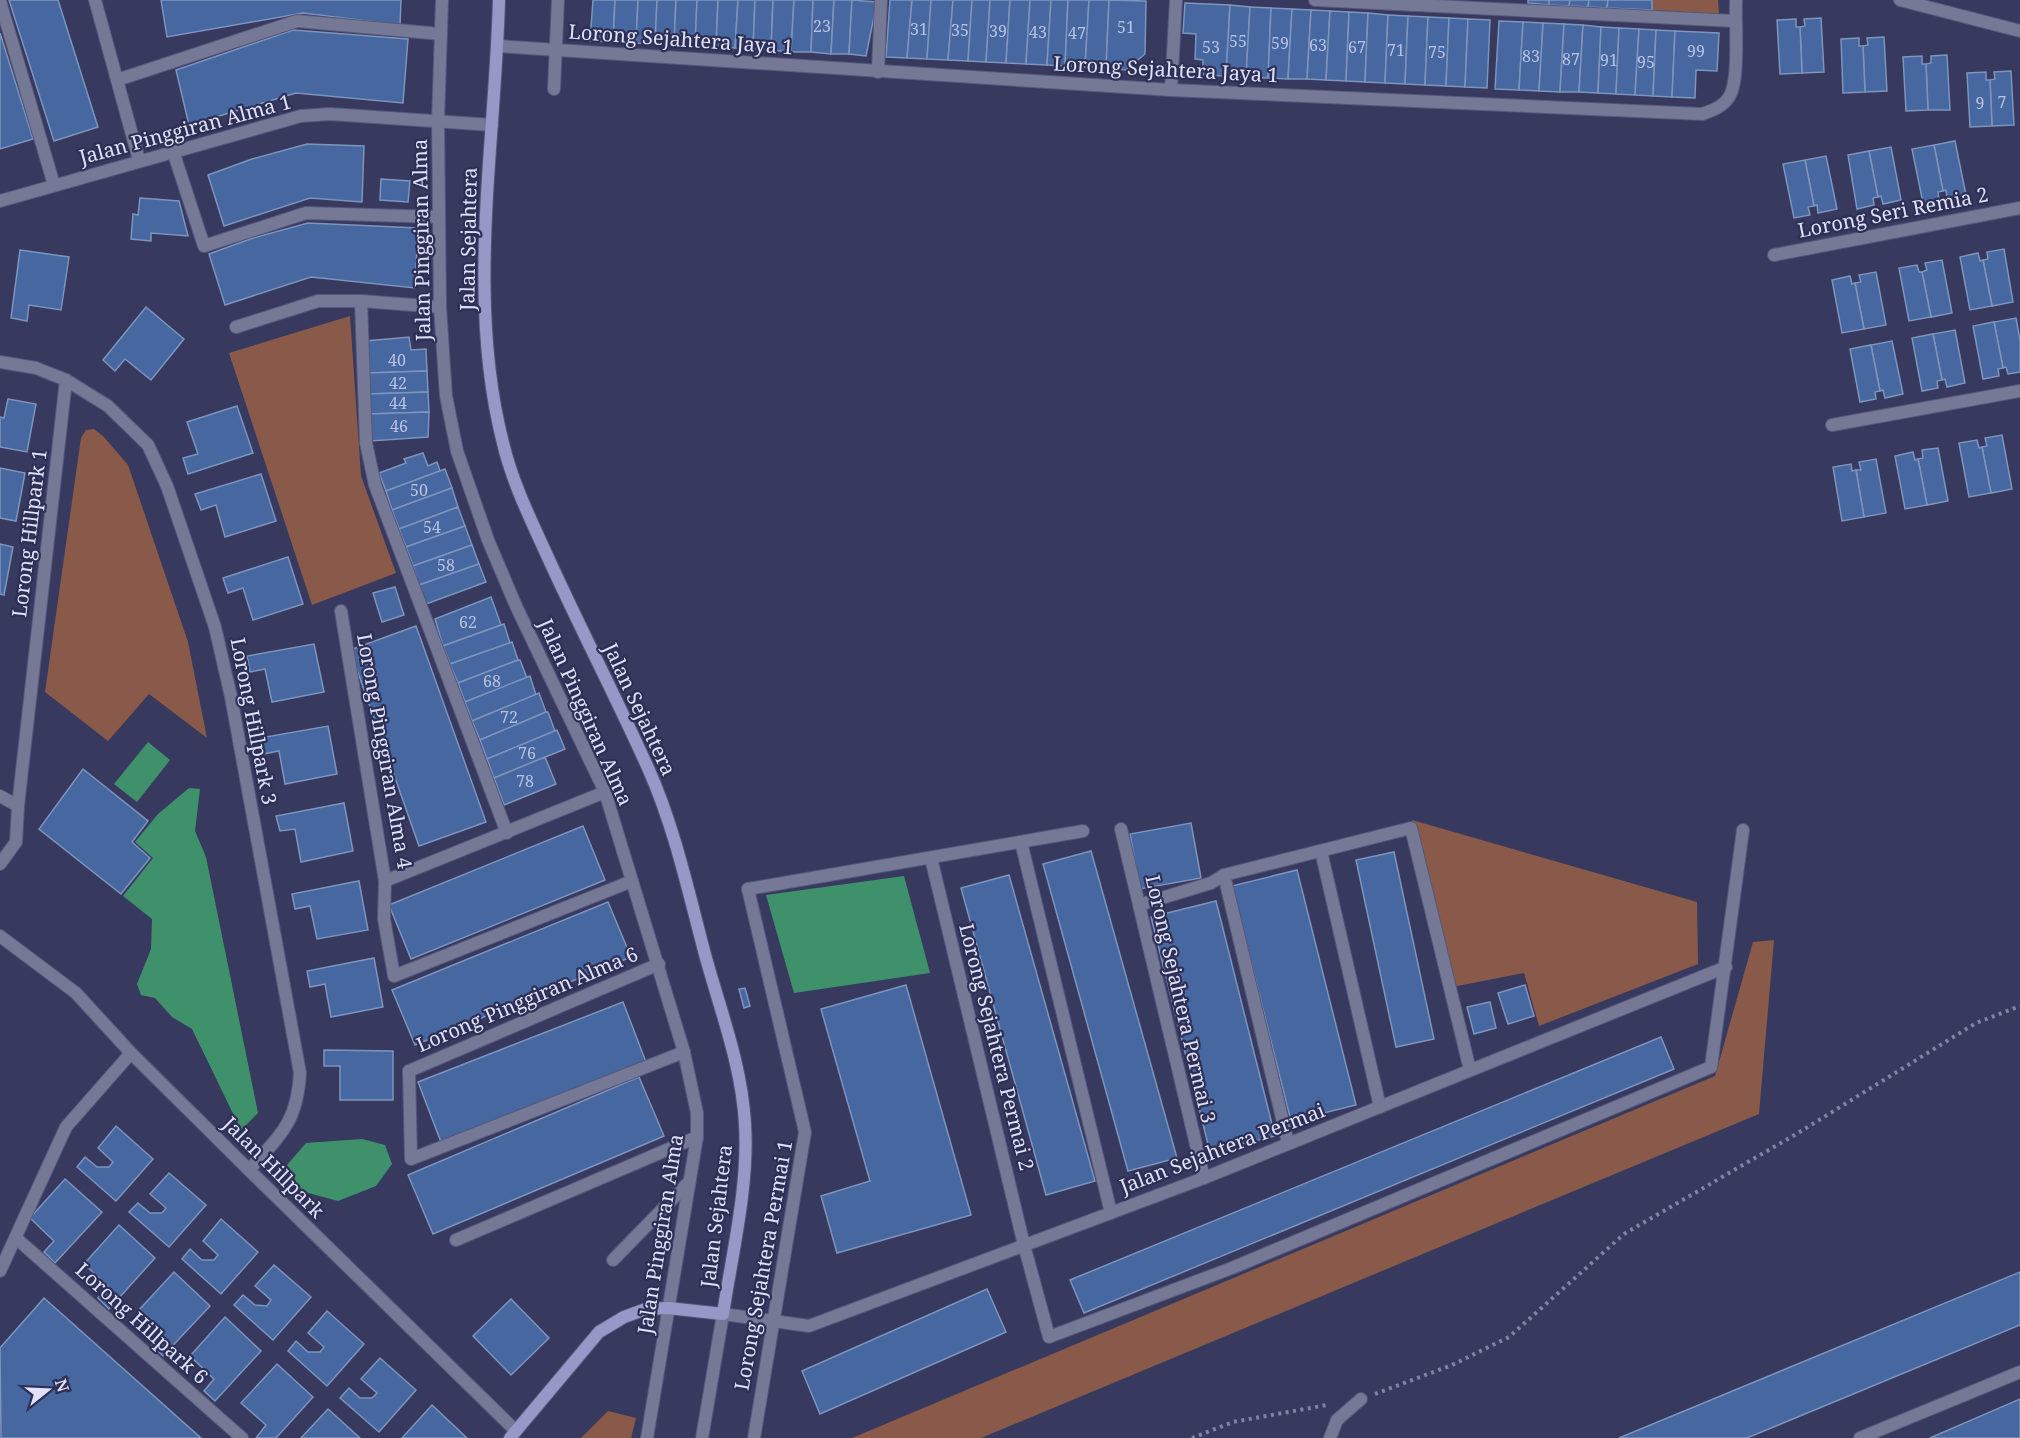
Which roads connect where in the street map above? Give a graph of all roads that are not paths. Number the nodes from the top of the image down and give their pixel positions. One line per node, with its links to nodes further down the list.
1 (94, 0): 18 (street)
2 (442, 0): 14 (street, Jalan Pinggiran Alma)
3 (499, 0): 15 (main road, Jalan Sejahtera)
4 (558, 0): 16 (street)
5 (881, 0): 17 (street)
6 (1176, 0): 20 (street)
7 (1316, 0): 11 (street)
8 (1736, 0): 12 (street, Lorong Sejahtera Jaya 1)
9 (1900, 0): 13 (street)
10 (0, 1): 25 (street)
11 (1498, 5): 12 (street)
12 (1735, 21): 20 (street, Lorong Sejahtera Jaya 1)
13 (2020, 31)
14 (441, 34): 18 (street); 21 (street, Jalan Pinggiran Alma)
15 (498, 46): 16 (street, Lorong Sejahtera Jaya 1); 22 (main road, Jalan Sejahtera)
16 (556, 50): 17 (street, Lorong Sejahtera Jaya 1); 19 (street)
17 (878, 72): 20 (street, Lorong Sejahtera Jaya 1)
18 (117, 80): 24 (street)
19 (554, 89)
20 (1171, 90)
21 (438, 121): 22 (street, Jalan Pinggiran Alma 1); 23 (street, Jalan Pinggiran Alma 1); 28 (street, Jalan Pinggiran Alma)
22 (492, 125): 72 (main road, Jalan Sejahtera)
23 (173, 151): 24 (street, Jalan Pinggiran Alma 1); 28 (street)
24 (140, 160): 25 (street, Jalan Pinggiran Alma 1)
25 (54, 186): 26 (street, Jalan Pinggiran Alma 1)
26 (0, 201)
27 (2020, 207): 29 (street, Lorong Seri Remia 2)
28 (439, 217): 31 (street, Jalan Pinggiran Alma)
29 (1774, 255)
30 (361, 301): 31 (street); 32 (street); 44 (street)
31 (440, 307): 38 (street, Jalan Pinggiran Alma)
32 (236, 327)
33 (0, 362): 34 (street, Lorong Hillpark 3)
34 (66, 380): 40 (street, Lorong Hillpark 1); 62 (street, Lorong Hillpark 3)
35 (2020, 390): 36 (street)
36 (1832, 425)
37 (340, 610): 50 (street, Lorong Pinggiran Alma 4)
38 (605, 792): 44 (street, Lorong Pinggiran Alma 4); 51 (street, Jalan Pinggiran Alma)
39 (0, 796): 40 (street)
40 (18, 806): 48 (street, Lorong Hillpark 1)
41 (1121, 829): 52 (street, Lorong Sejahtera Permai 3)
42 (1743, 830): 55 (street)
43 (1083, 831): 45 (street)
44 (507, 833): 50 (street, Lorong Pinggiran Alma 4)
45 (1021, 842): 47 (street); 65 (street)
46 (1321, 850): 49 (street); 58 (street); 59 (street)
47 (931, 858): 68 (street, Lorong Sejahtera Permai 2); 73 (street, Lorong Sejahtera Permai 1)
48 (0, 864)
49 (1224, 874): 52 (street); 61 (street)
50 (385, 881): 51 (street)
51 (632, 881): 54 (street, Jalan Pinggiran Alma)
52 (1138, 904): 63 (street, Lorong Sejahtera Permai 3)
53 (0, 936): 57 (street, Jalan Hillpark)
54 (659, 964): 56 (street, Jalan Pinggiran Alma); 56 (street, Lorong Pinggiran Alma 6)
55 (1726, 967): 58 (street, Jalan Sejahtera Permai); 68 (street, Lorong Sejahtera Permai 2)
56 (684, 1052): 60 (street, Jalan Pinggiran Alma)
57 (131, 1053): 62 (street, Jalan Hillpark); 66 (street)
58 (1470, 1070): 59 (street, Jalan Sejahtera Permai)
59 (1380, 1107): 61 (street, Jalan Sejahtera Permai)
60 (697, 1137): 64 (street, Jalan Pinggiran Alma); 67 (street)
61 (1288, 1143): 63 (street, Jalan Sejahtera Permai)
62 (249, 1170): 76 (street, Jalan Hillpark)
63 (1204, 1178): 65 (street, Jalan Sejahtera Permai)
64 (689, 1182): 69 (street); 71 (street, Jalan Pinggiran Alma)
65 (1111, 1213): 68 (street, Jalan Sejahtera Permai)
66 (16, 1238): 70 (street); 77 (street, Lorong Hillpark 6)
67 (456, 1240)
68 (1024, 1245): 73 (street, Jalan Sejahtera Permai)
69 (613, 1260)
70 (0, 1271)
71 (668, 1308): 72 (main road); 76 (main road); 78 (street, Jalan Pinggiran Alma)
72 (723, 1314): 73 (street, Jalan Sejahtera Permai); 79 (street, Jalan Sejahtera)
73 (773, 1320): 80 (street, Lorong Sejahtera Permai 1)
74 (2020, 1372): 82 (street)
75 (1361, 1399): 81 (street)
76 (513, 1434)
77 (242, 1438)
78 (647, 1438)
79 (702, 1438)
80 (754, 1438)
81 (1330, 1438)
82 (1860, 1438)

